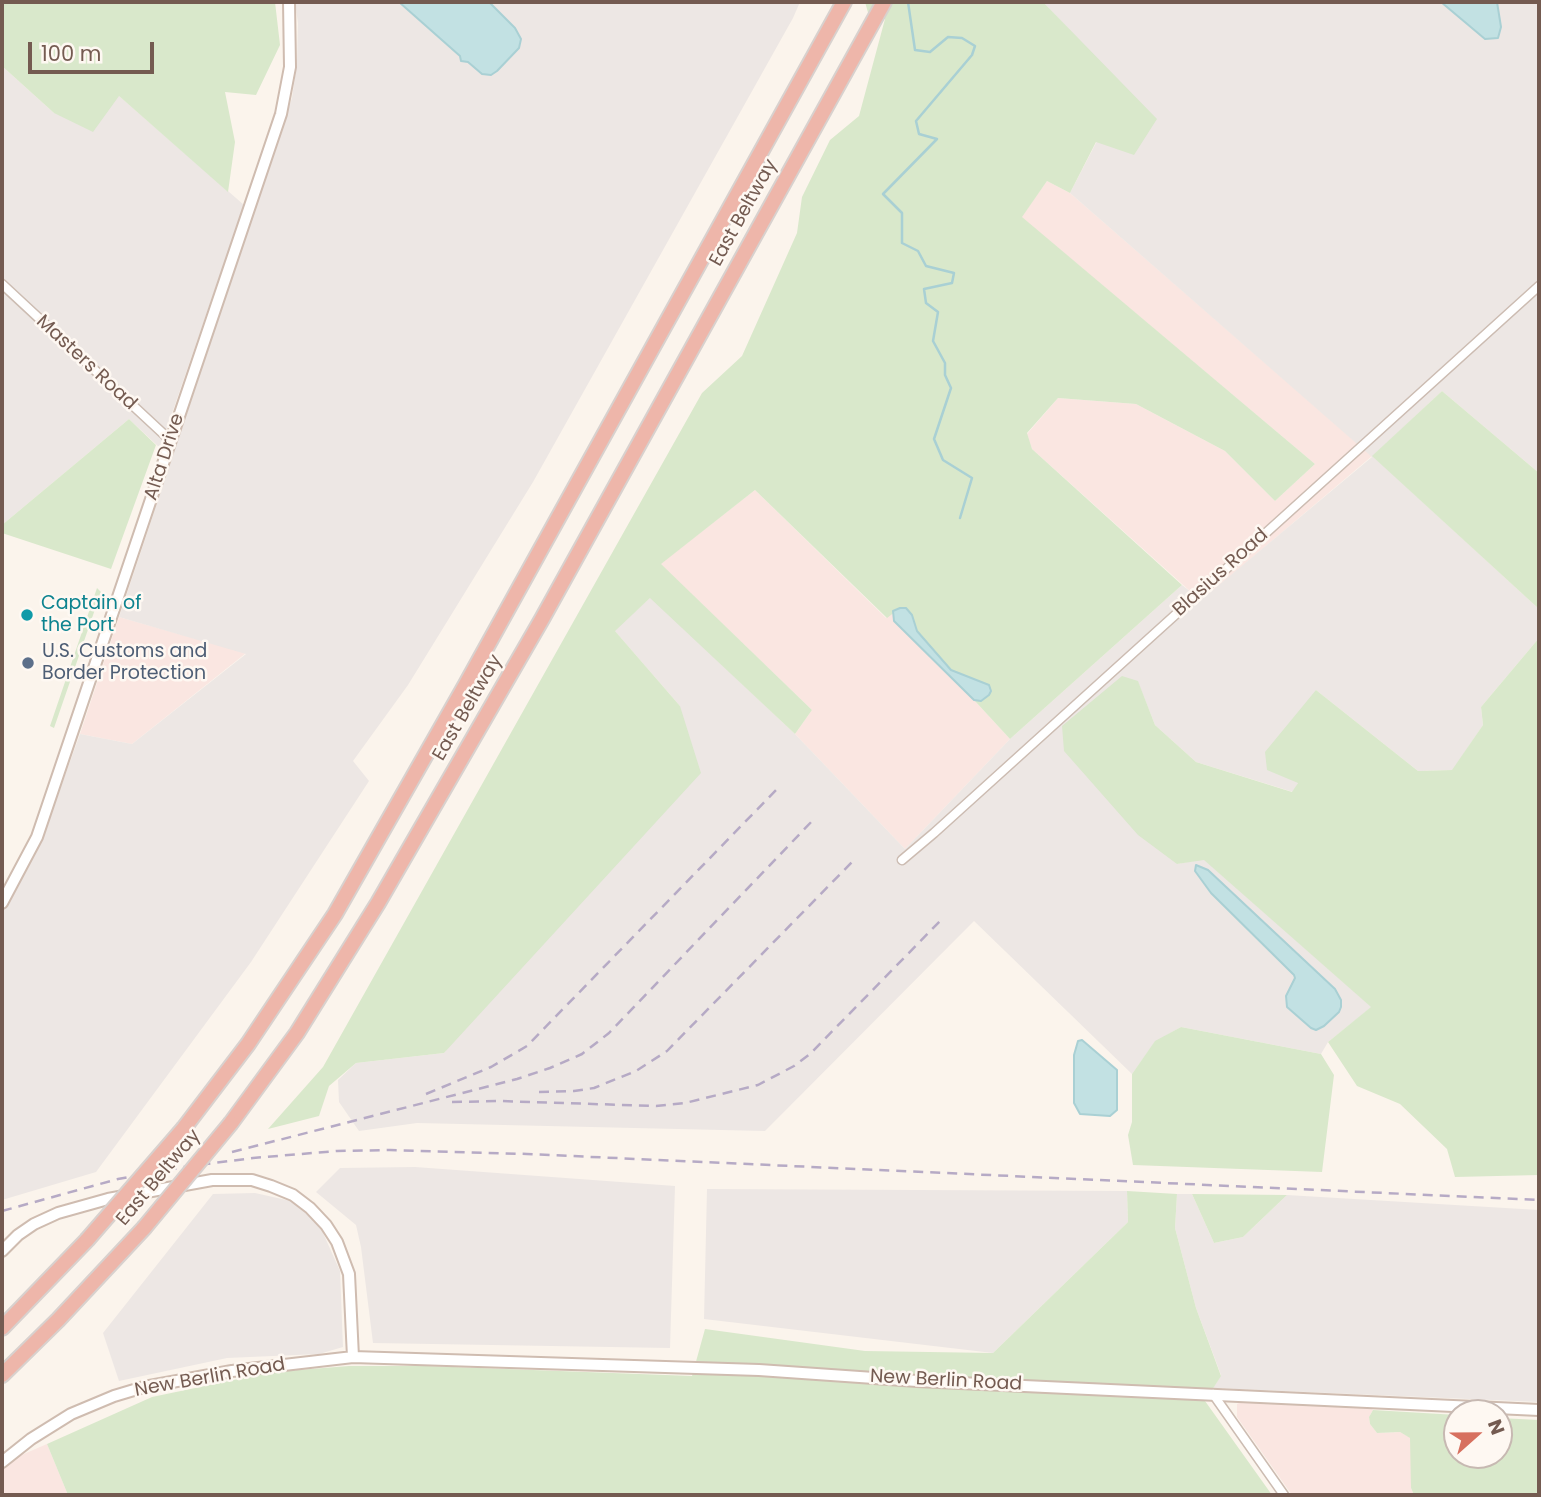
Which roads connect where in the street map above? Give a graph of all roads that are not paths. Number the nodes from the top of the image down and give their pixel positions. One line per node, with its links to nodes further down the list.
1 (289, 2): 6 (street, Alta Drive)
2 (844, 2): 10 (highway, East Beltway, bridge)
3 (884, 2): 12 (highway, East Beltway, bridge)
4 (2, 284): 6 (street, Masters Road)
5 (1539, 286): 7 (street, Blasius Road)
6 (170, 440): 8 (street, Alta Drive)
7 (902, 860)
8 (2, 903)
9 (2, 1251): 11 (street)
10 (2, 1328)
11 (353, 1357): 13 (street, New Berlin Road); 15 (street, New Berlin Road)
12 (2, 1375)
13 (1213, 1394): 14 (street, New Berlin Road); 16 (street)
14 (1539, 1410)
15 (2, 1462)
16 (1284, 1495)

